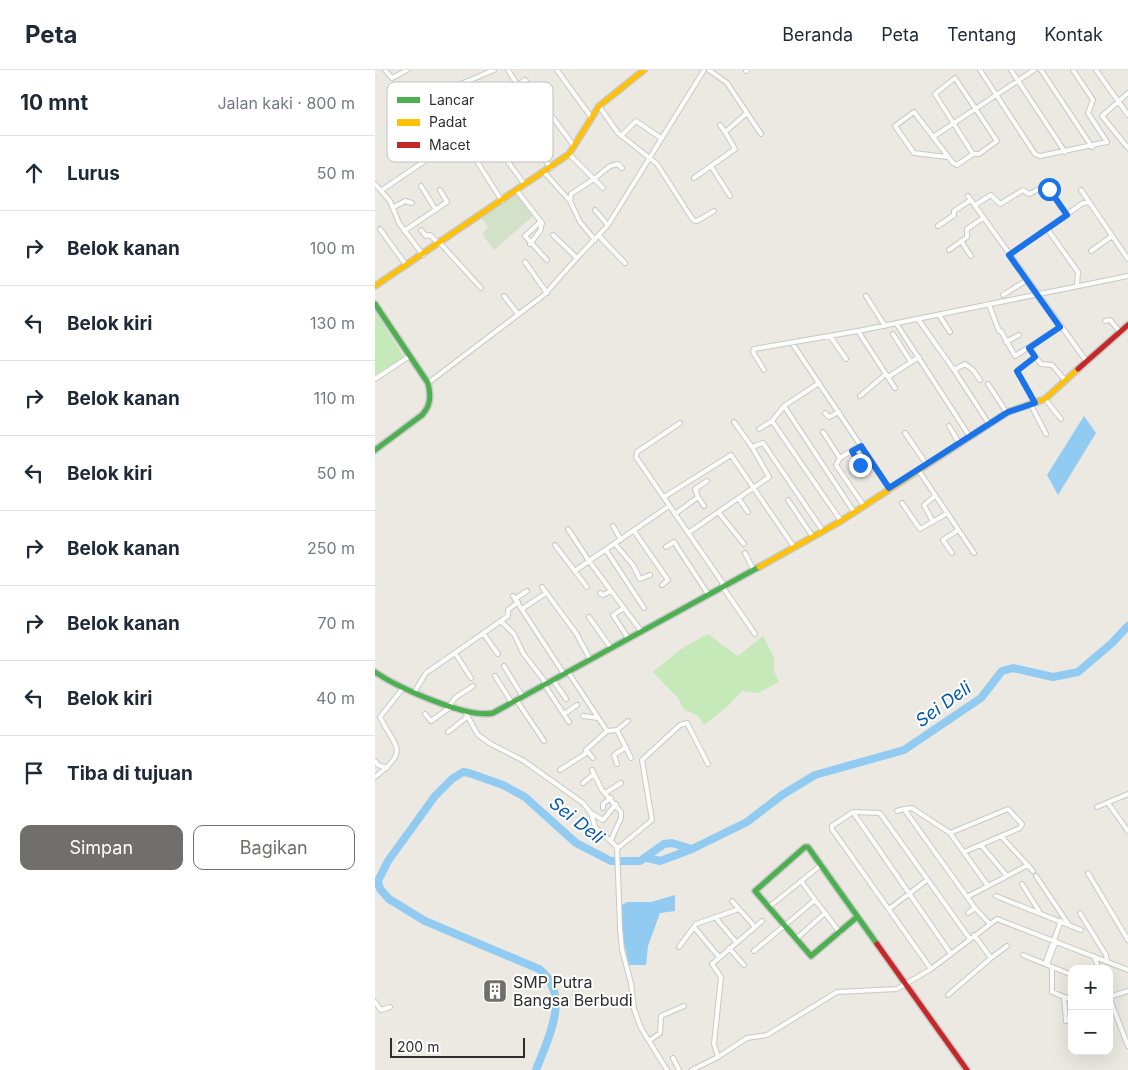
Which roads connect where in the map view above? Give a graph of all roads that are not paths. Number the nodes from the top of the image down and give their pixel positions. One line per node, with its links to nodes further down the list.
1 (385, 70): 2 (street)
2 (407, 70)
3 (494, 70): 16 (street)
4 (508, 70): 17 (street)
5 (557, 70): 25 (street)
6 (644, 70): 21 (main road)
7 (704, 70): 33 (street)
8 (709, 70): 23 (street)
9 (980, 70): 19 (street)
10 (1011, 70): 15 (street)
11 (1034, 70): 15 (street)
12 (1041, 70): 34 (street)
13 (1073, 70): 34 (street)
14 (1095, 70): 20 (street)
15 (1018, 81): 19 (street); 37 (street)
16 (466, 82)
17 (516, 82)
18 (1128, 92): 20 (street)
19 (997, 95): 22 (street); 37 (street)
20 (1117, 101): 24 (street); 36 (street)
21 (599, 106): 25 (main road); 31 (street)
22 (975, 109): 27 (street); 27 (street); 39 (street)
23 (747, 113): 29 (street); 30 (street)
24 (1128, 115)
25 (591, 117): 35 (main road)
26 (553, 119): 35 (street)
27 (953, 124): 32 (street); 39 (street)
28 (720, 125): 29 (street)
29 (725, 132): 46 (street)
30 (761, 134)
31 (621, 136): 33 (street); 41 (street)
32 (933, 137): 40 (street); 40 (street)
33 (661, 138): 41 (street)
34 (1092, 146): 37 (street)
35 (574, 147): 38 (main road)
36 (1128, 148)
37 (1065, 152)
38 (569, 154): 47 (main road); 50 (street)
39 (973, 154): 40 (street)
40 (947, 157)
41 (649, 158): 69 (street); 73 (street)
42 (423, 162): 56 (street)
43 (477, 162): 61 (street)
44 (508, 162): 53 (street)
45 (546, 162): 47 (street)
46 (711, 166): 51 (street); 60 (street)
47 (551, 168): 49 (main road)
48 (622, 168): 50 (street)
49 (544, 172): 53 (main road); 62 (street)
50 (595, 178): 55 (street); 62 (street)
51 (693, 178)
52 (375, 184): 56 (street)
53 (525, 185): 59 (main road)
54 (421, 186): 67 (street)
55 (603, 188)
56 (382, 190): 66 (street)
57 (440, 190): 67 (street)
58 (1081, 190): 63 (street)
59 (517, 191): 61 (main road); 72 (street)
60 (730, 196)
61 (502, 201): 84 (main road)
62 (570, 201): 82 (street)
63 (1089, 202): 70 (street); 81 (street)
64 (412, 203): 66 (street)
65 (975, 205): 70 (street); 71 (street); 74 (street)
66 (394, 207): 78 (street)
67 (436, 210): 78 (street)
68 (595, 210): 73 (street)
69 (714, 211)
70 (1067, 215): 77 (street)
71 (983, 218): 83 (street); 89 (street)
72 (540, 222): 85 (street); 85 (street)
73 (608, 225): 80 (street)
74 (938, 226)
75 (380, 229): 96 (street)
76 (421, 230): 84 (street)
77 (1048, 230): 89 (street); 100 (street)
78 (404, 231): 88 (street)
79 (553, 235): 91 (street)
80 (599, 236): 82 (street); 95 (street)
81 (1112, 236): 87 (street); 92 (street)
82 (595, 240): 91 (street)
83 (961, 241): 86 (street); 90 (street)
84 (439, 243): 88 (main road); 101 (street)
85 (530, 244): 93 (street)
86 (949, 250)
87 (1091, 250)
88 (423, 255): 96 (main road)
89 (1009, 255): 98 (street)
90 (971, 256)
91 (577, 258): 102 (street)
92 (1128, 259)
93 (547, 260)
94 (525, 262): 102 (street)
95 (625, 263)
96 (407, 265): 99 (main road)
97 (1128, 276): 100 (street)
98 (1027, 280): 103 (street); 104 (street)
99 (375, 286)
100 (1077, 286): 104 (street)
101 (481, 288)
102 (547, 293): 109 (street)
103 (1003, 295)
104 (1038, 295): 108 (street); 116 (street)
105 (504, 296): 109 (street)
106 (866, 296): 115 (street)
107 (375, 304): 126 (main road)
108 (989, 304): 110 (street); 123 (street)
109 (518, 314): 138 (street)
110 (939, 315): 111 (street); 118 (street)
111 (917, 319): 113 (street); 133 (street)
112 (1105, 320): 119 (street)
113 (896, 323): 115 (street); 127 (street)
114 (1128, 325): 119 (main road)
115 (885, 326): 117 (street)
116 (1060, 327): 125 (street); 131 (street)
117 (858, 331): 122 (street); 134 (street)
118 (950, 332)
119 (1121, 332): 131 (main road)
120 (893, 334): 130 (street)
121 (1019, 335): 123 (street)
122 (830, 336): 124 (street); 129 (street)
123 (1007, 342): 125 (street)
124 (792, 343): 132 (street); 139 (street)
125 (1029, 348): 128 (street)
126 (410, 356): 135 (street); 138 (main road)
127 (919, 357): 130 (street); 159 (street)
128 (1035, 357): 137 (street); 144 (street)
129 (846, 359)
130 (911, 362): 134 (street)
131 (1087, 362): 137 (main road)
132 (764, 370)
133 (955, 370): 136 (street); 153 (street)
134 (887, 376): 141 (street); 142 (street)
135 (375, 379)
136 (980, 380)
137 (1065, 380): 143 (main road)
138 (428, 383): 163 (main road)
139 (819, 383): 145 (street); 146 (street)
140 (989, 384): 148 (street)
141 (895, 388)
142 (860, 396)
143 (1045, 399): 144 (main road); 149 (street)
144 (1033, 404): 148 (main road); 158 (street)
145 (784, 406): 150 (street); 182 (street)
146 (839, 412): 147 (street); 161 (street)
147 (825, 413)
148 (1007, 413): 153 (main road)
149 (1061, 420)
150 (772, 421): 155 (street); 186 (street)
151 (735, 422): 162 (street)
152 (680, 423): 174 (street)
153 (989, 424): 159 (main road)
154 (949, 426): 160 (street)
155 (759, 429)
156 (823, 432): 165 (street)
157 (905, 433): 166 (street)
158 (1046, 434)
159 (970, 437): 160 (main road)
160 (959, 443): 166 (main road)
161 (861, 446): 164 (street); 170 (street)
162 (752, 447): 171 (street); 192 (street)
163 (375, 450)
164 (852, 451): 165 (street); 167 (street)
165 (840, 458): 180 (street)
166 (927, 465): 168 (main road)
167 (853, 470)
168 (919, 471): 170 (main road); 172 (street)
169 (707, 481): 173 (street)
170 (889, 488): 180 (main road)
171 (755, 489): 174 (street); 175 (street); 200 (street)
172 (935, 496): 185 (street); 187 (street)
173 (698, 497): 179 (street); 184 (street)
174 (664, 498): 178 (street)
175 (739, 499): 181 (street); 183 (street)
176 (788, 500): 194 (street)
177 (902, 502): 187 (street)
178 (669, 506): 184 (street); 191 (street)
179 (704, 506)
180 (864, 506): 182 (main road)
181 (748, 512)
182 (854, 512): 186 (main road)
183 (719, 513): 193 (street); 197 (street)
184 (675, 514): 193 (street)
185 (947, 514): 187 (street); 190 (street)
186 (841, 521): 192 (main road)
187 (933, 522)
188 (613, 526): 195 (street)
189 (569, 529): 205 (street)
190 (957, 530): 203 (street); 204 (street)
191 (634, 531): 195 (street); 209 (street)
192 (823, 531): 194 (main road)
193 (688, 533): 210 (street)
194 (813, 536): 200 (main road)
195 (621, 540): 196 (street)
196 (615, 544): 201 (street); 208 (street)
197 (744, 544)
198 (555, 545): 207 (street)
199 (665, 547): 217 (street)
200 (794, 547): 206 (main road)
201 (606, 550): 205 (street); 220 (street)
202 (745, 553): 206 (street)
203 (952, 553)
204 (974, 553)
205 (589, 561): 207 (street); 214 (street)
206 (753, 569): 210 (main road)
207 (575, 571): 212 (street)
208 (650, 575)
209 (662, 585)
210 (723, 585): 217 (main road); 226 (street)
211 (542, 587): 215 (street)
212 (587, 587)
213 (527, 591): 218 (street)
214 (611, 591): 216 (street); 219 (street)
215 (547, 593): 221 (street); 231 (street)
216 (600, 593)
217 (708, 594): 224 (main road)
218 (516, 599): 221 (street); 223 (street)
219 (623, 608): 224 (street); 227 (street)
220 (644, 608)
221 (522, 609): 234 (street)
222 (589, 618): 228 (street)
223 (501, 620): 225 (street); 239 (street)
224 (641, 631): 227 (main road)
225 (483, 633): 229 (street); 230 (street)
226 (755, 634)
227 (628, 638): 228 (main road)
228 (611, 648): 231 (main road)
229 (455, 653): 237 (street); 242 (street)
230 (498, 654)
231 (590, 659): 234 (main road)
232 (504, 666): 243 (street)
233 (375, 672): 236 (main road)
234 (566, 673): 238 (main road); 253 (street)
235 (495, 676): 245 (street)
236 (377, 677): 241 (main road)
237 (471, 678)
238 (553, 680): 239 (main road); 244 (street)
239 (545, 684): 243 (main road); 250 (street)
240 (473, 686): 246 (street)
241 (403, 688): 242 (main road); 267 (street)
242 (415, 692): 246 (main road)
243 (523, 696): 245 (main road)
244 (566, 699)
245 (515, 702): 248 (main road); 259 (street)
246 (451, 705): 248 (main road); 249 (street)
247 (577, 705): 250 (street)
248 (464, 710): 252 (street)
249 (425, 714)
250 (564, 714): 255 (street)
251 (583, 716): 253 (street)
252 (467, 717): 258 (street); 284 (street)
253 (598, 718): 257 (street)
254 (628, 720): 256 (street)
255 (569, 722)
256 (617, 730): 257 (street); 260 (street)
257 (607, 731): 261 (street)
258 (448, 732)
259 (544, 742)
260 (626, 747): 263 (street); 265 (street)
261 (586, 750): 262 (street); 268 (street)
262 (593, 758)
263 (631, 758)
264 (375, 761): 267 (street)
265 (617, 764)
266 (708, 764): 290 (street)
267 (387, 768): 271 (street)
268 (560, 770)
269 (592, 770): 270 (street)
270 (595, 774): 272 (street); 274 (street)
271 (375, 777)
272 (583, 783)
273 (621, 783): 274 (street)
274 (605, 793): 276 (street)
275 (1128, 794): 277 (street)
276 (611, 798): 278 (street); 279 (street)
277 (1108, 803): 280 (street); 285 (street)
278 (616, 804): 284 (street); 288 (street)
279 (603, 808)
280 (1097, 808)
281 (904, 809): 282 (street); 286 (street); 304 (street)
282 (897, 811)
283 (853, 812): 298 (street); 302 (street); 310 (street)
284 (591, 813): 288 (street)
285 (1128, 831)
286 (950, 833): 287 (street); 291 (street)
287 (1001, 836): 289 (street); 293 (street)
288 (611, 840): 290 (street)
289 (981, 845): 291 (street); 296 (street)
290 (618, 850): 359 (street)
291 (964, 852): 301 (street)
292 (821, 865): 299 (street); 307 (main road); 316 (main road)
293 (1028, 866): 294 (street); 296 (street)
294 (1033, 871)
295 (1088, 873): 329 (street)
296 (1007, 876): 301 (street)
297 (1036, 876): 320 (street)
298 (927, 880): 302 (street); 326 (street)
299 (801, 881): 305 (street); 307 (street)
300 (1022, 884): 311 (street)
301 (988, 886): 304 (street)
302 (909, 894): 310 (street); 335 (street)
303 (996, 896): 311 (street)
304 (967, 897): 308 (street)
305 (815, 900): 312 (street); 321 (street)
306 (732, 901): 309 (street)
307 (769, 908): 321 (main road)
308 (975, 908): 313 (street); 319 (street)
309 (739, 909): 315 (street); 323 (street)
310 (889, 909): 345 (street)
311 (1039, 912): 318 (street)
312 (825, 913): 325 (street); 327 (street)
313 (967, 913)
314 (1080, 913): 340 (street)
315 (715, 917): 322 (street); 330 (street)
316 (857, 917): 325 (main road); 348 (main road)
317 (762, 921): 323 (street)
318 (1061, 921): 320 (street); 328 (street)
319 (989, 923): 326 (street); 328 (street)
320 (1069, 925): 324 (street)
321 (785, 926): 327 (main road); 334 (street)
322 (694, 927): 332 (street); 338 (street)
323 (755, 927): 330 (street)
324 (1081, 930)
325 (839, 933): 327 (main road)
326 (972, 937): 335 (street); 339 (street)
327 (796, 939)
328 (1055, 940): 337 (street); 341 (street)
329 (1128, 940)
330 (736, 942): 333 (street)
331 (1007, 946): 339 (street)
332 (679, 947)
333 (729, 948): 338 (street); 342 (street)
334 (754, 951)
335 (951, 954): 345 (street)
336 (1023, 955): 341 (street)
337 (1094, 956): 340 (street); 343 (street)
338 (719, 957): 361 (street)
339 (991, 958): 350 (street)
340 (1107, 961): 346 (street)
341 (1046, 964): 344 (street)
342 (744, 965)
343 (1097, 965)
344 (1052, 967): 347 (street); 352 (street)
345 (931, 969): 348 (street)
346 (1128, 970)
347 (1068, 973)
348 (905, 985): 361 (street); 366 (main road)
349 (1128, 991): 351 (street)
350 (948, 995)
351 (1113, 996)
352 (1064, 997): 353 (street); 358 (street)
353 (1068, 998)
354 (375, 1002): 356 (street)
355 (684, 1006): 359 (street)
356 (390, 1007)
357 (1113, 1007): 360 (street)
358 (1066, 1021)
359 (649, 1041): 363 (street)
360 (1128, 1046)
361 (718, 1057): 365 (street)
362 (673, 1058): 364 (street)
363 (667, 1070)
364 (679, 1070)
365 (691, 1070)
366 (967, 1070)

